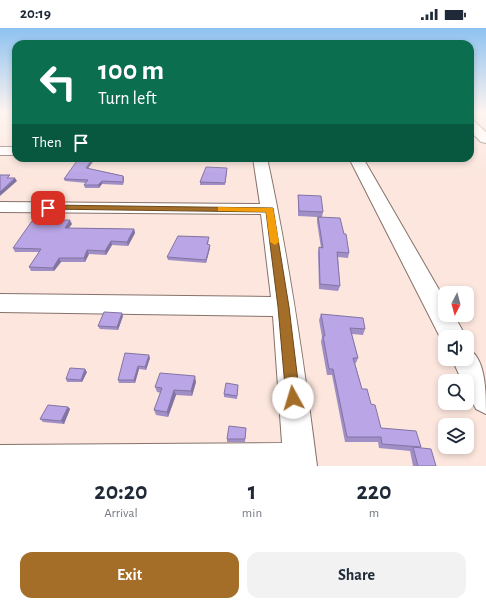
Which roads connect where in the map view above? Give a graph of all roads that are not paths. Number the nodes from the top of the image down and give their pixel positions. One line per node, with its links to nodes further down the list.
1 (0, 151): 2 (street)
2 (12, 151)
3 (261, 162): 6 (street)
4 (358, 162): 9 (street)
5 (0, 207): 6 (street)
6 (270, 209): 8 (street)
7 (0, 302): 8 (street)
8 (283, 307): 13 (street)
9 (449, 330)
10 (468, 366): 11 (street)
11 (486, 399)
12 (0, 462): 13 (street)
13 (300, 463)

